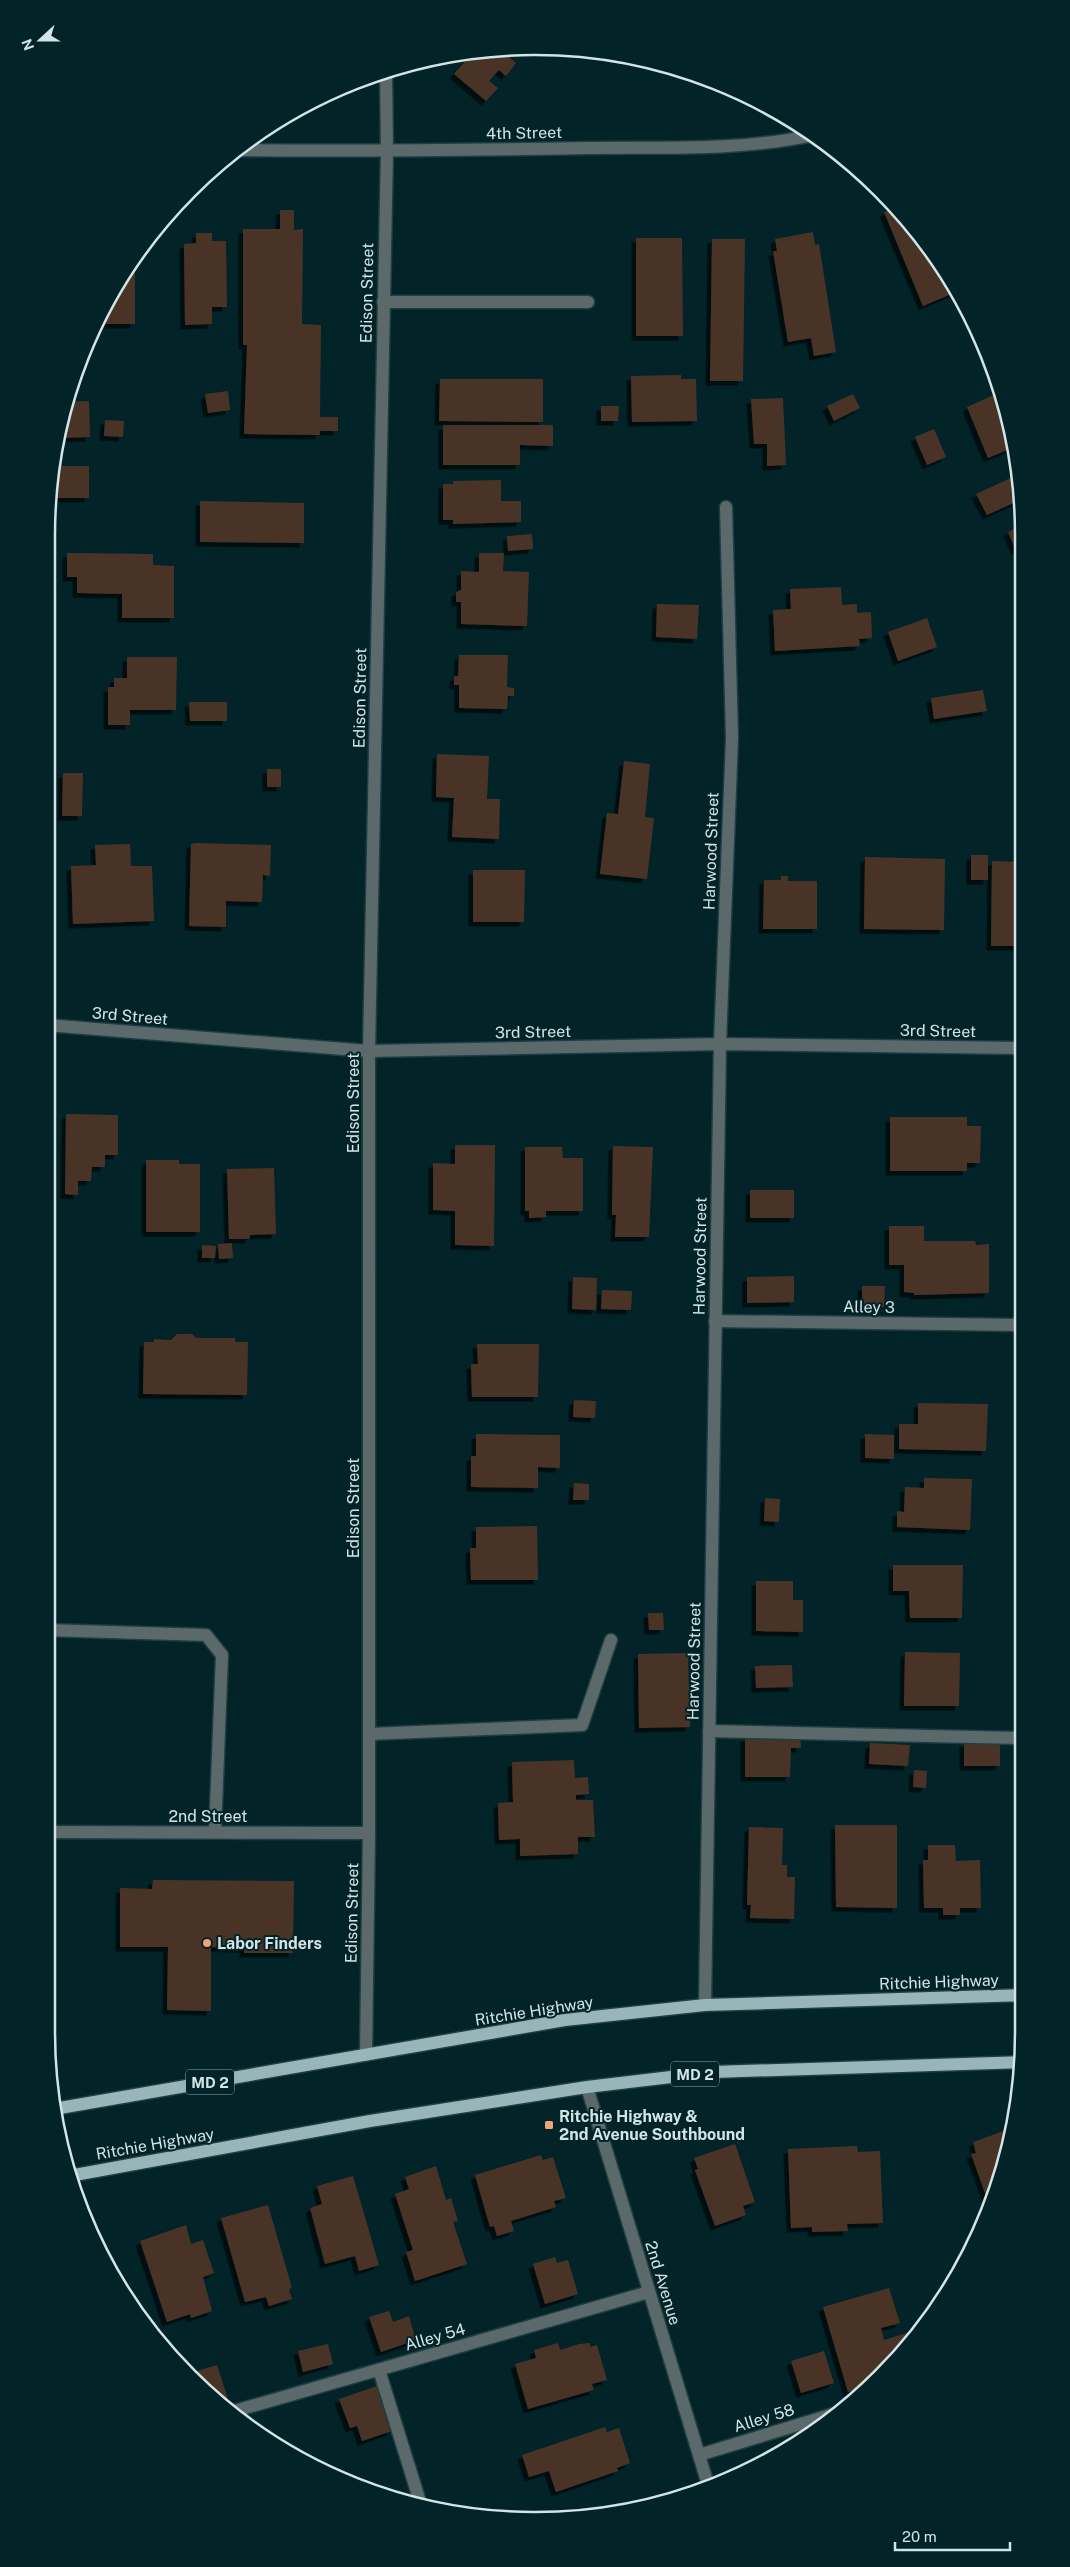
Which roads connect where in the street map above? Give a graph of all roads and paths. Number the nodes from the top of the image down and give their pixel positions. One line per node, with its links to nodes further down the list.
1 (386, 78): 4 (street, Edison Street)
2 (803, 137): 4 (street, 4th Street)
3 (248, 150): 4 (street, 4th Street)
4 (387, 151): 5 (street, Edison Street)
5 (383, 302): 6 (street); 11 (street, Edison Street)
6 (588, 302)
7 (726, 507): 9 (street, Harwood Street)
8 (55, 1026): 11 (street, 3rd Street)
9 (720, 1044): 10 (street, 3rd Street); 11 (street, 3rd Street); 12 (street, Harwood Street)
10 (1015, 1048)
11 (369, 1052): 17 (street, Edison Street)
12 (715, 1321): 13 (street, Alley 3); 16 (street, Harwood Street)
13 (1015, 1326)
14 (55, 1630): 20 (street)
15 (611, 1640): 17 (street)
16 (709, 1731): 18 (street); 23 (street, Harwood Street)
17 (369, 1734): 21 (street, Edison Street)
18 (1015, 1738)
19 (55, 1832): 20 (street, 2nd Street)
20 (215, 1832): 21 (street, 2nd Street)
21 (369, 1833): 24 (street, Edison Street)
22 (1015, 1996): 23 (main road, Ritchie Highway / MD 2)
23 (705, 2005): 24 (main road, Ritchie Highway / MD 2)
24 (366, 2055): 27 (main road, Ritchie Highway / MD 2)
25 (1014, 2062): 26 (main road, Ritchie Highway / MD 2)
26 (587, 2087): 28 (main road, Ritchie Highway / MD 2); 29 (street, 2nd Avenue)
27 (61, 2108)
28 (77, 2175)
29 (649, 2292): 30 (street, Alley 54); 33 (street, 2nd Avenue)
30 (379, 2370): 31 (street, Alley 54); 35 (street)
31 (239, 2410)
32 (820, 2418): 33 (street, Alley 58)
33 (699, 2455): 34 (street, 2nd Avenue)
34 (707, 2480)
35 (419, 2498)

